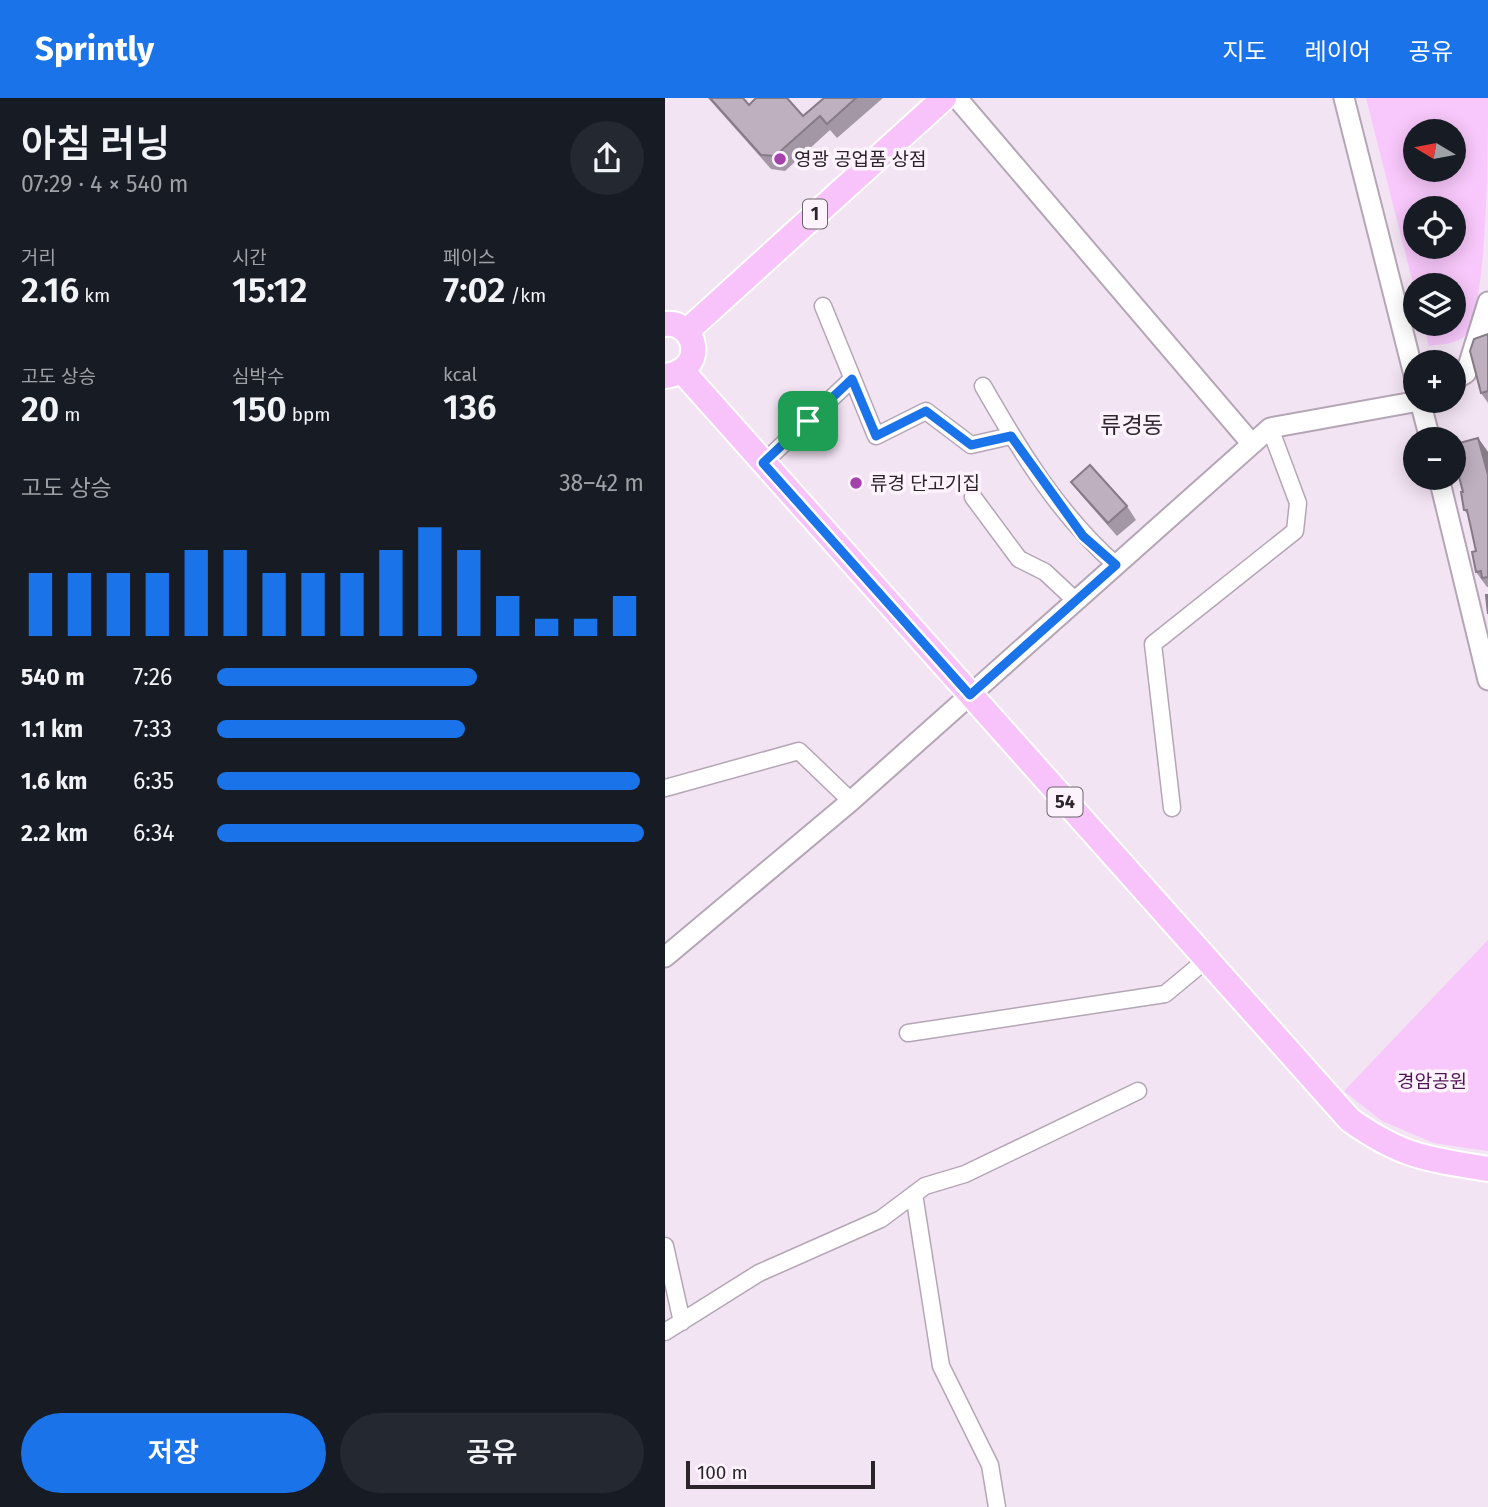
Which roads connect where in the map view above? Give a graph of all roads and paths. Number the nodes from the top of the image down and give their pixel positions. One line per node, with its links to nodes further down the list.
1 (944, 98): 6 (main road, 1)
2 (957, 98): 15 (street)
3 (1344, 98): 7 (street)
4 (1488, 302): 8 (street)
5 (823, 306): 10 (street)
6 (676, 328): 9 (main road)
7 (1408, 350)
8 (1466, 373)
9 (674, 374): 16 (main road, 54)
10 (852, 379): 14 (street); 16 (street)
11 (983, 386): 14 (street)
12 (1403, 404): 13 (street)
13 (1270, 428): 15 (street); 25 (street)
14 (1011, 436): 19 (street)
15 (1252, 444): 19 (street)
16 (763, 463): 22 (main road, 54)
17 (1442, 490): 21 (street)
18 (973, 497): 20 (street)
19 (1116, 565): 20 (street)
20 (1076, 601): 22 (street)
21 (1488, 680)
22 (970, 695): 24 (street); 27 (main road, 54)
23 (665, 788): 24 (street)
24 (851, 801): 26 (street)
25 (1172, 808)
26 (665, 957)
27 (1206, 960): 28 (street); 30 (main road, 54)
28 (908, 1033)
29 (1138, 1091): 31 (street)
30 (1488, 1169)
31 (914, 1194): 33 (street); 35 (street)
32 (665, 1247): 33 (street)
33 (682, 1322): 34 (street)
34 (665, 1332)
35 (997, 1507)

